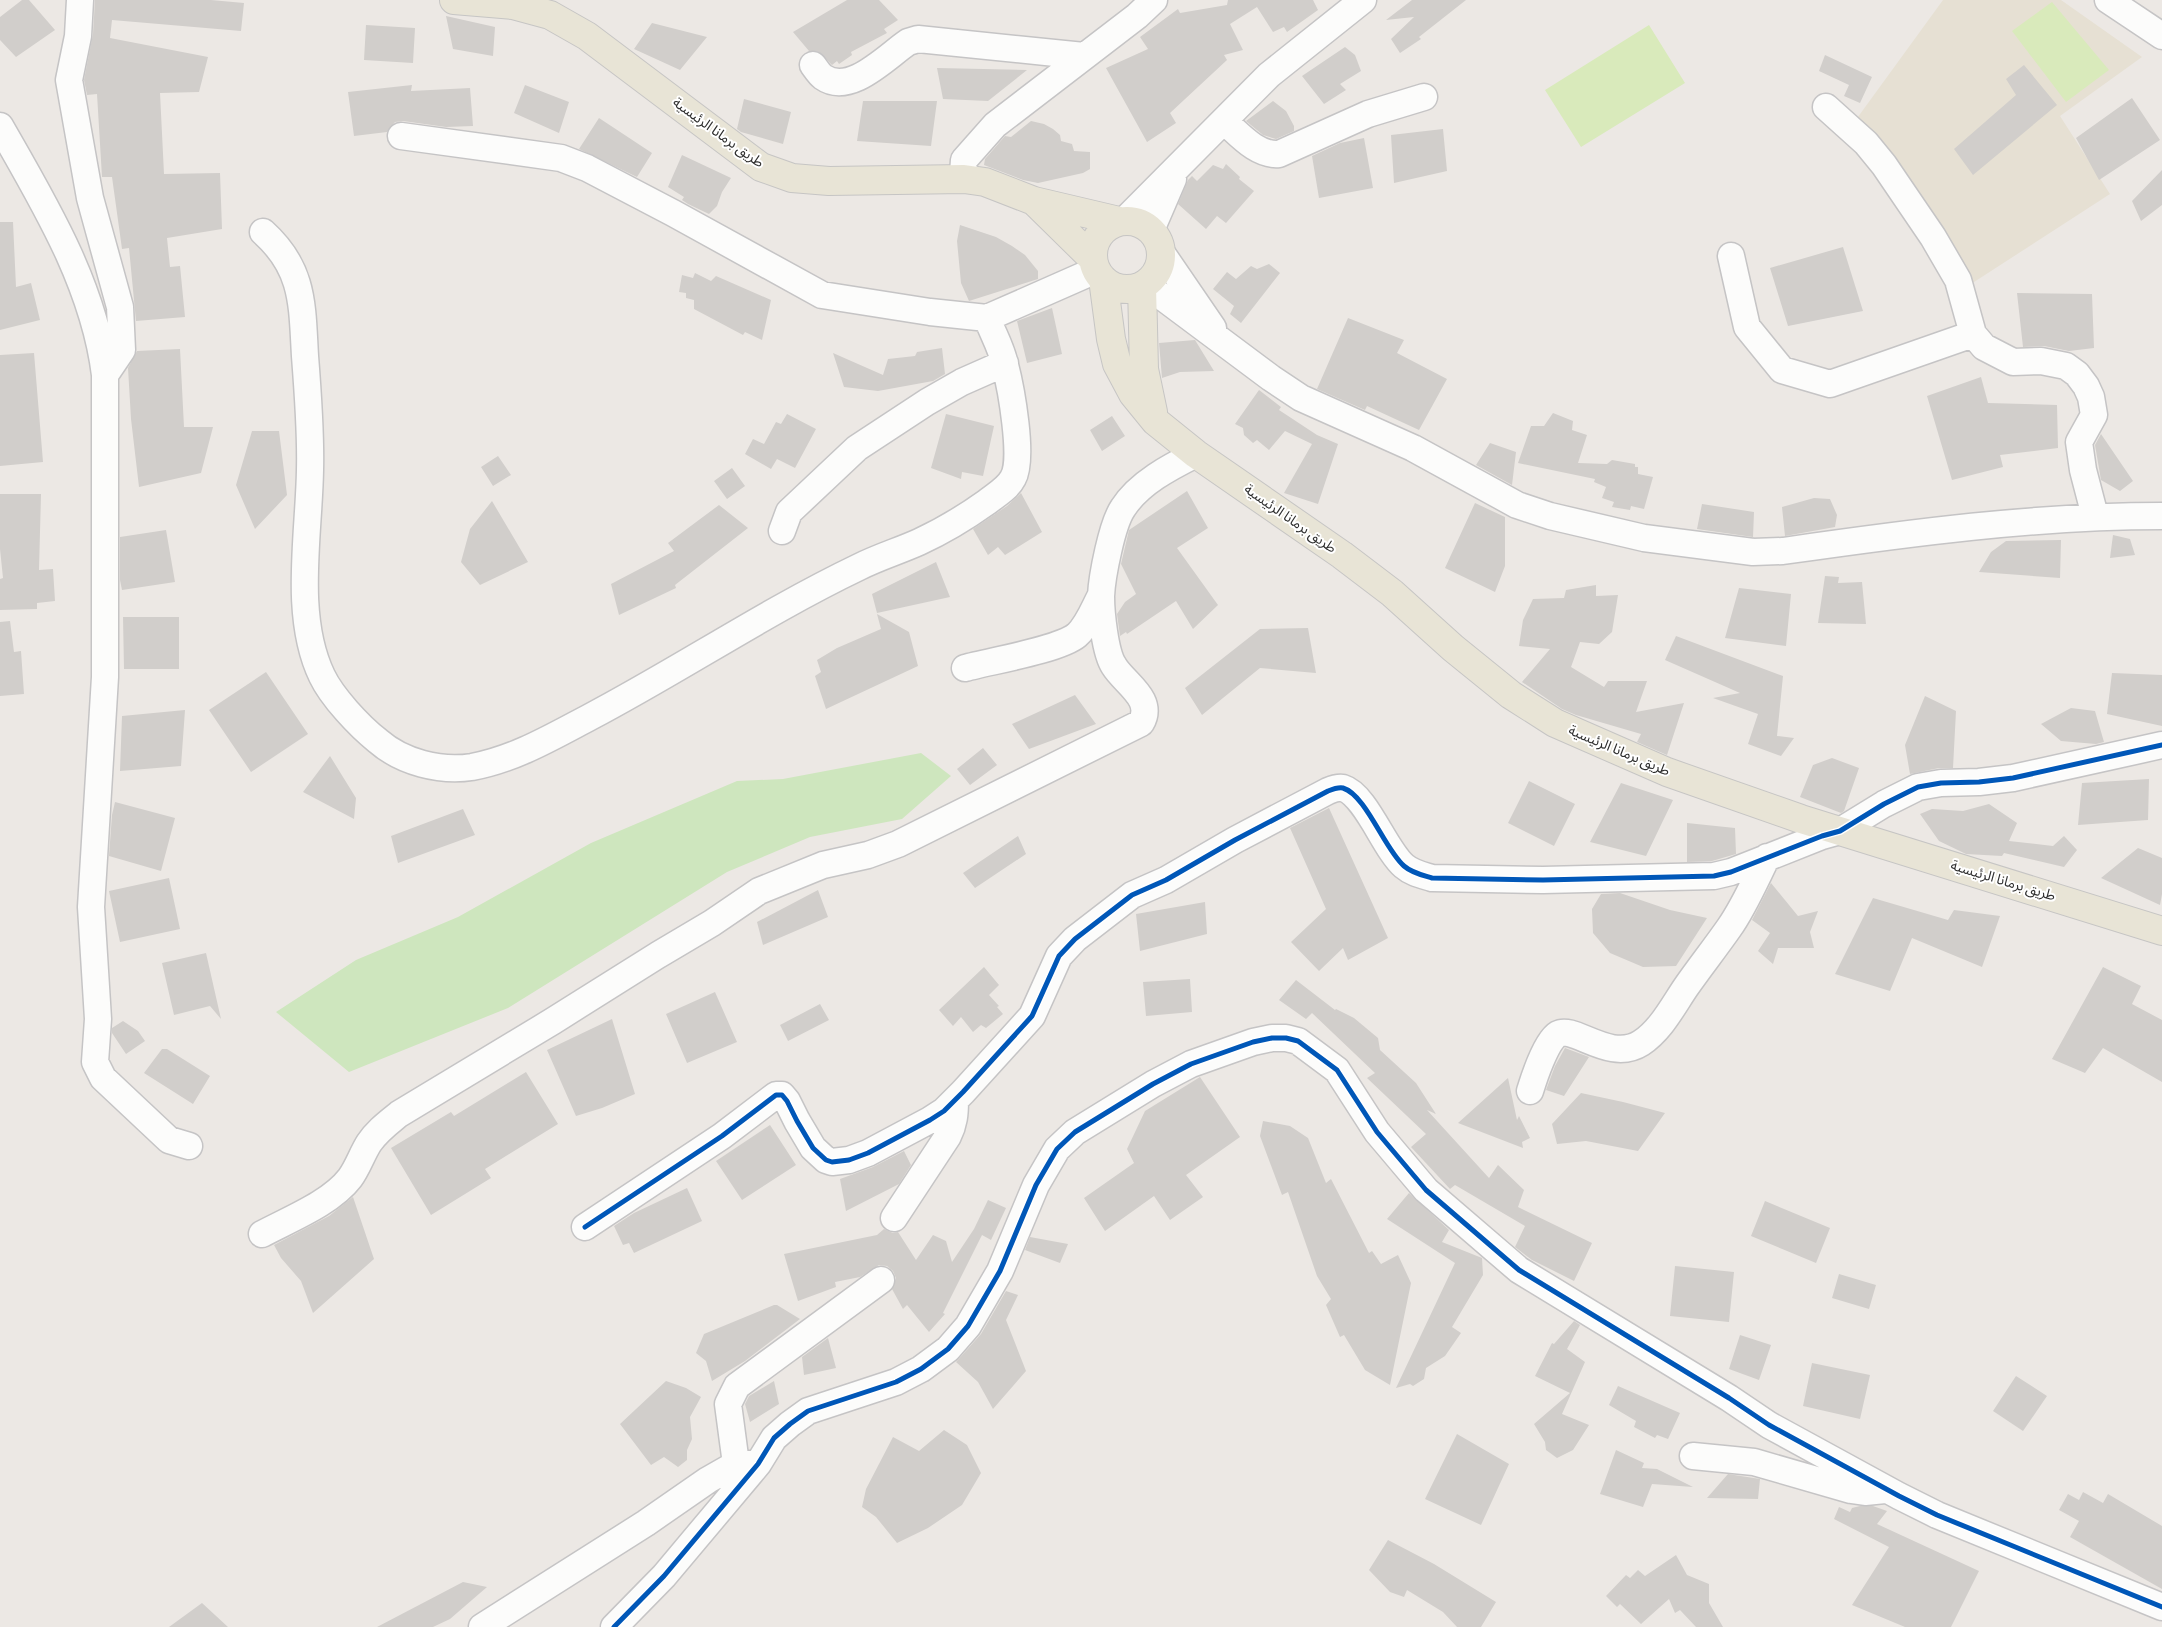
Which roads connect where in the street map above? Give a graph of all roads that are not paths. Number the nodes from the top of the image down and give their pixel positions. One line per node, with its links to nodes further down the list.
1 (80, 0): 27 (street)
2 (454, 0): 15 (main road, طريق برمانا الرئيسية)
3 (1154, 0): 7 (street)
4 (1363, 0): 11 (street)
5 (2108, 0): 6 (street)
6 (2162, 36)
7 (1084, 56): 8 (street); 15 (street)
8 (813, 65)
9 (1424, 97): 11 (street)
10 (1826, 108): 24 (street)
11 (1224, 121): 14 (street)
12 (0, 126): 27 (street)
13 (401, 136): 23 (street)
14 (1177, 169): 17 (street); 19 (street)
15 (964, 179): 16 (main road, طريق برمانا الرئيسية)
16 (1034, 201): 17 (main road, طريق برمانا الرئيسية); 21 (main road, طريق برمانا الرئيسية)
17 (1122, 221): 19 (main road); 21 (main road)
18 (263, 232): 26 (street)
19 (1156, 241): 22 (main road); 25 (street)
20 (1731, 256): 24 (street)
21 (1098, 269): 22 (main road); 23 (street); 28 (main road, طريق برمانا الرئيسية)
22 (1144, 285): 25 (street); 28 (main road)
23 (987, 318): 26 (street)
24 (1974, 334): 30 (street)
25 (1224, 343): 30 (street)
26 (1005, 363): 32 (street)
27 (105, 375): 41 (street)
28 (1155, 421): 29 (main road, طريق برمانا الرئيسية)
29 (1196, 454): 33 (street); 36 (main road, طريق برمانا الرئيسية)
30 (2095, 516): 31 (street)
31 (2162, 516)
32 (782, 531)
33 (1101, 595): 34 (street); 44 (street)
34 (965, 668)
35 (2162, 745): 36 (street)
36 (1840, 831): 37 (street); 38 (main road, طريق برمانا الرئيسية)
37 (1766, 857): 39 (street); 40 (street)
38 (2162, 931)
39 (1530, 1091)
40 (955, 1100): 42 (street); 43 (street)
41 (189, 1146)
42 (894, 1218)
43 (586, 1227)
44 (262, 1234)
45 (881, 1280): 47 (street)
46 (1693, 1456): 48 (street)
47 (747, 1464): 48 (street); 50 (street); 51 (street)
48 (1888, 1490): 49 (street)
49 (2162, 1608)
50 (482, 1627)
51 (614, 1627)

